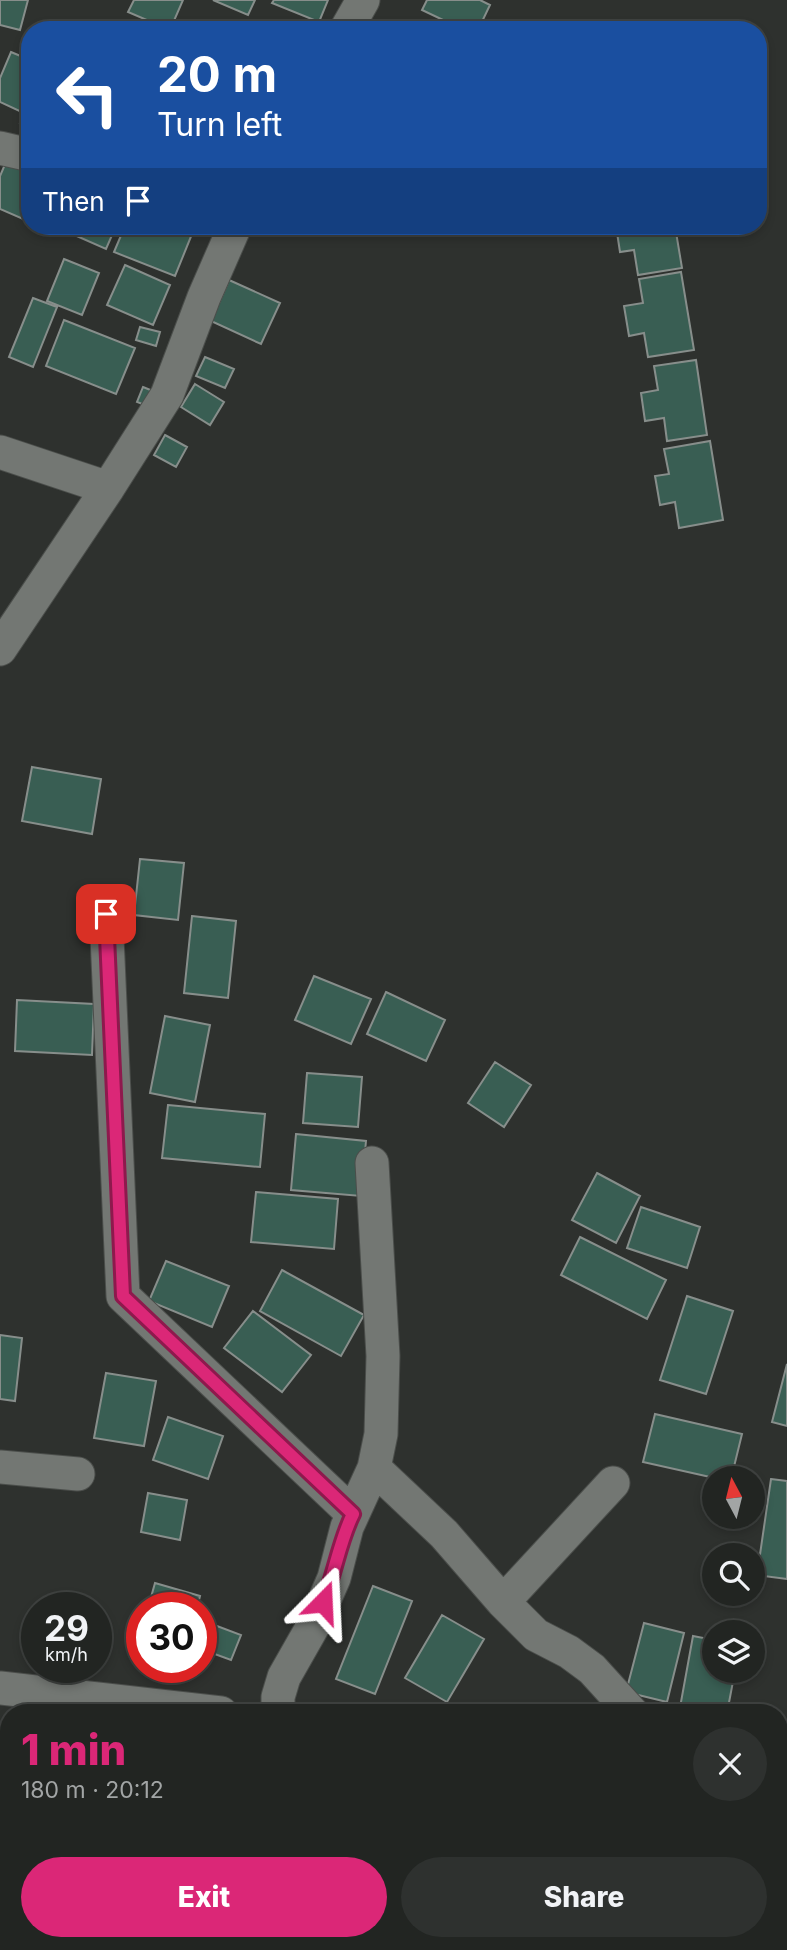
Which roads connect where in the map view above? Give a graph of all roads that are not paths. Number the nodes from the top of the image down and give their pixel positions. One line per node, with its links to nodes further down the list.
1 (363, 0): 2 (street)
2 (351, 21)
3 (0, 148): 4 (street)
4 (21, 153)
5 (231, 235): 7 (street)
6 (0, 452): 7 (street)
7 (108, 488): 8 (street)
8 (0, 649)
9 (106, 914): 15 (street)
10 (372, 1163): 12 (street)
11 (0, 1467): 13 (street)
12 (374, 1468): 15 (street); 16 (street)
13 (78, 1474)
14 (613, 1483): 16 (street)
15 (353, 1514): 19 (street)
16 (503, 1602): 20 (street)
17 (0, 1688): 18 (street)
18 (141, 1704)
19 (278, 1704)
20 (624, 1704)

